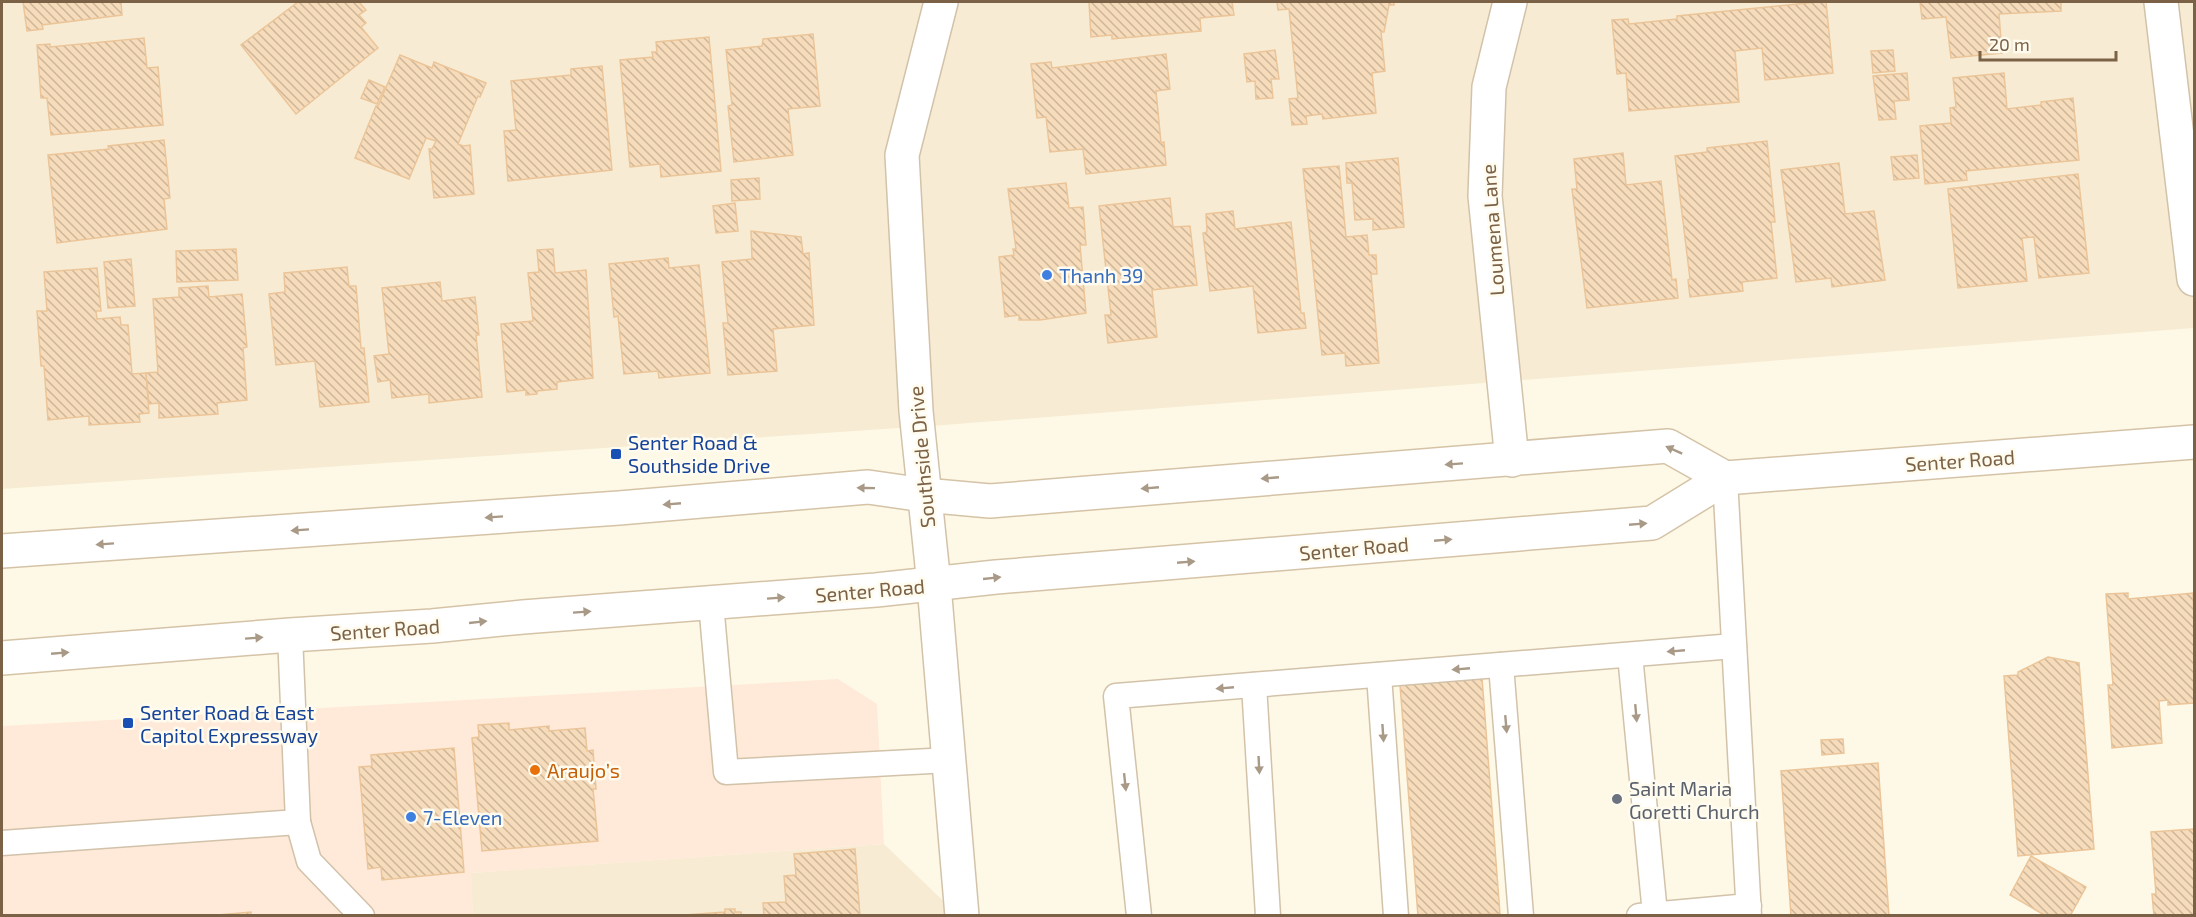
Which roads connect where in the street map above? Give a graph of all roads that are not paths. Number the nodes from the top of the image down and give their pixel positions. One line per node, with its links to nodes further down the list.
1 (941, 2): 8 (main road, Southside Drive)
2 (1510, 2): 6 (main road, Loumena Lane)
3 (2161, 2): 4 (main road)
4 (2194, 279)
5 (2194, 442): 7 (main road, Senter Road)
6 (1512, 460): 7 (main road, one-way to 6); 8 (main road, one-way to 8)
7 (1725, 478): 10 (main road, Senter Road, one-way to 7); 13 (lane)
8 (924, 495): 9 (main road, one-way to 9); 10 (main road, Southside Drive)
9 (2, 551)
10 (934, 585): 11 (main road, Senter Road, one-way to 10); 19 (main road, Southside Drive)
11 (711, 603): 12 (main road, Senter Road, one-way to 11); 19 (lane)
12 (290, 635): 15 (main road, Senter Road, one-way to 12); 20 (lane)
13 (1734, 646): 14 (lane, one-way to 14); 22 (lane)
14 (1630, 655): 16 (lane); 29 (lane, one-way to 29)
15 (2, 658)
16 (1501, 665): 17 (lane, one-way to 17); 28 (lane, one-way to 28)
17 (1379, 675): 18 (lane); 27 (lane, one-way to 27)
18 (1254, 685): 25 (lane, one-way to 25); 26 (lane, one-way to 26)
19 (949, 760): 24 (main road, Southside Drive)
20 (298, 822): 21 (lane); 23 (lane)
21 (2, 843)
22 (1749, 911): 29 (lane)
23 (362, 915)
24 (962, 915)
25 (1139, 915)
26 (1268, 915)
27 (1396, 915)
28 (1521, 915)
29 (1647, 915)

